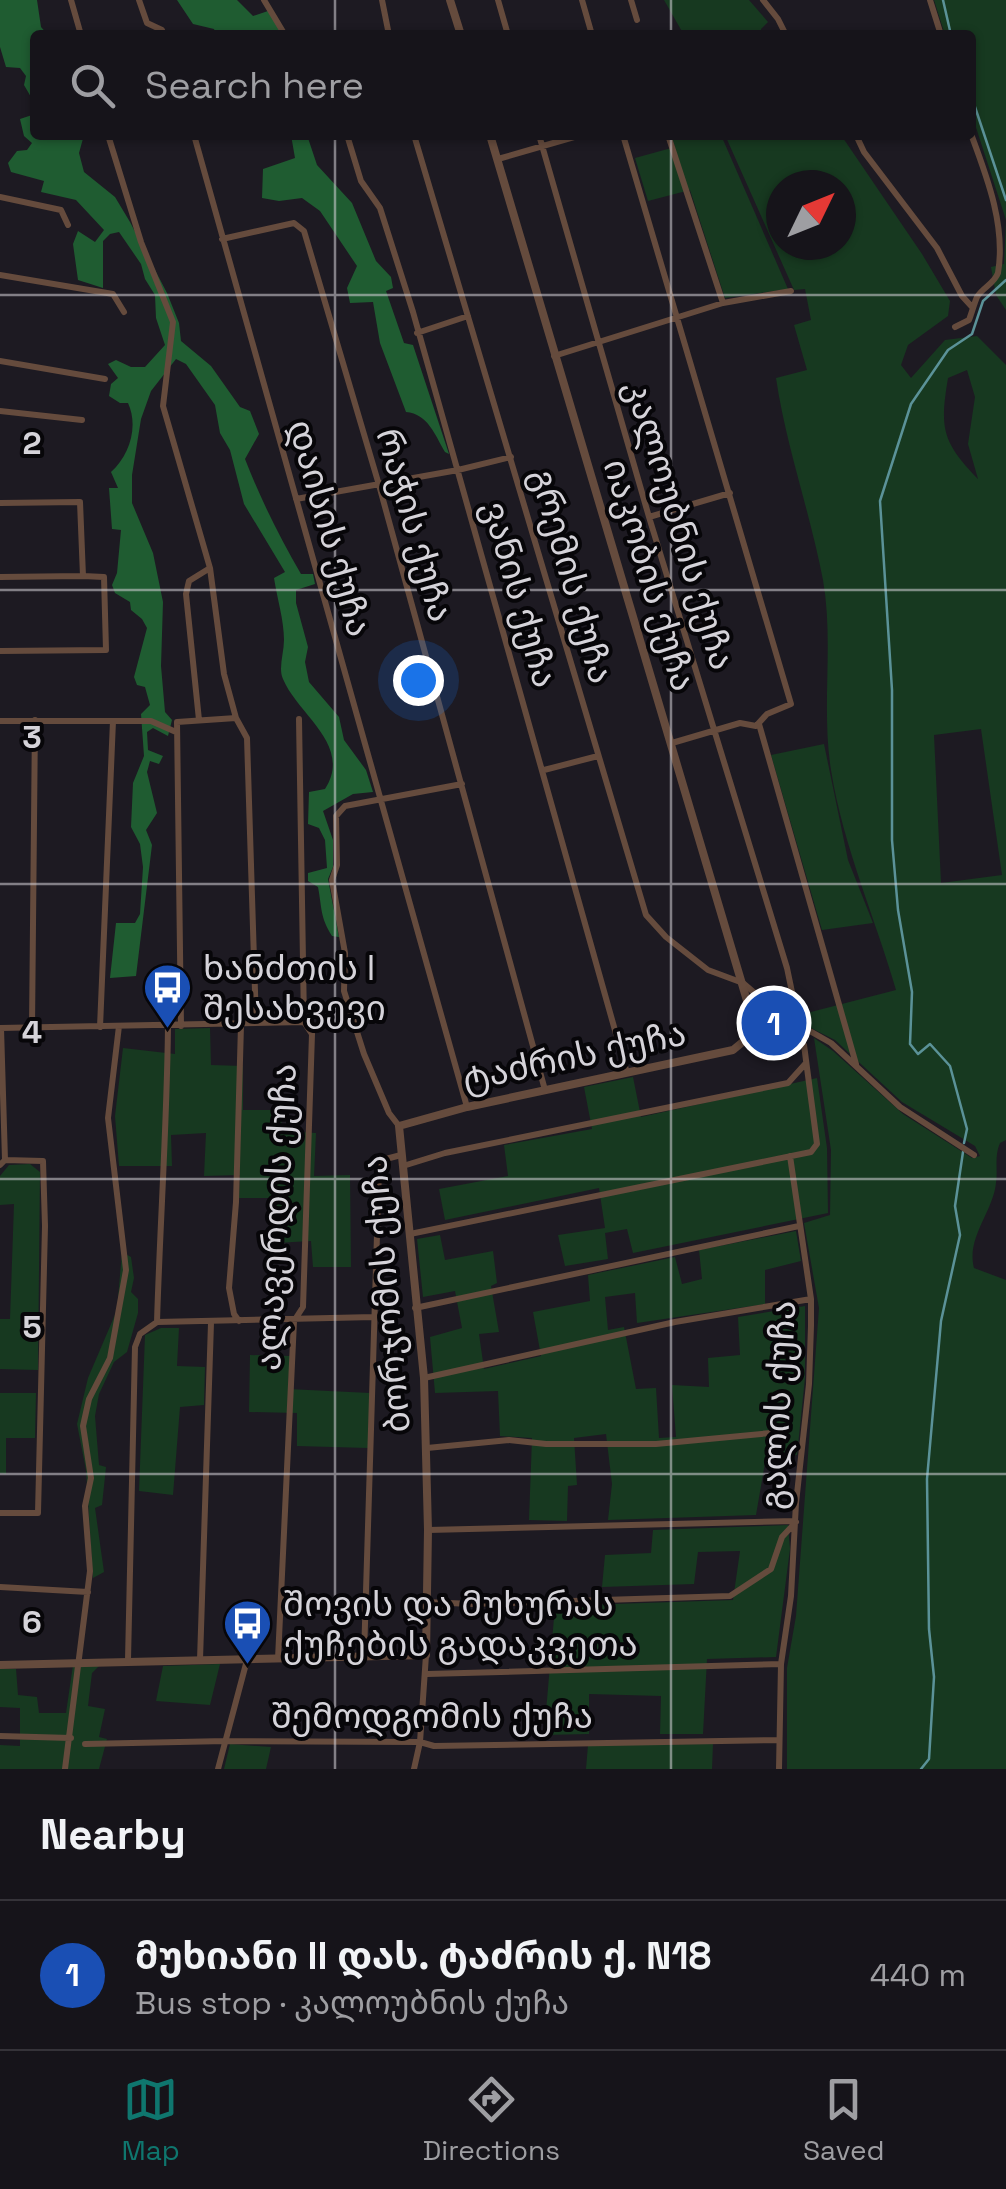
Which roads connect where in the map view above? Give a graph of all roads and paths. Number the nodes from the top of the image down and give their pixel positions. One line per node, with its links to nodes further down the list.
1 (71, 0): 12 (street)
2 (139, 0): 13 (street)
3 (264, 0): 14 (street)
4 (382, 0): 15 (street)
5 (450, 0): 16 (street)
6 (498, 0): 17 (street)
7 (582, 0): 18 (street)
8 (631, 0): 11 (street)
9 (763, 0): 19 (street)
10 (930, 0): 20 (street)
11 (637, 20)
12 (80, 30)
13 (162, 30)
14 (282, 30)
15 (388, 30)
16 (459, 30)
17 (507, 30)
18 (591, 30)
19 (784, 30)
20 (939, 30)
21 (110, 140): 59 (street)
22 (195, 140): 36 (street, დაისის ქუჩა)
23 (349, 140): 45 (street, ვანის ქუჩა)
24 (415, 140): 42 (street, გრემის ქუჩა)
25 (492, 140): 33 (street, იაკობის ქუჩა)
26 (540, 140): 32 (street, კალოუბნის ქუჩა)
27 (563, 140): 32 (street)
28 (624, 140): 43 (street)
29 (670, 140): 39 (street)
30 (858, 140): 40 (street)
31 (973, 140): 40 (street)
32 (542, 146): 33 (street); 46 (street, კალოუბნის ქუჩა)
33 (498, 159): 47 (street, იაკობის ქუჩა)
34 (0, 197): 35 (street)
35 (68, 225)
36 (222, 239): 54 (street, რაჭის ქუჩა); 56 (street, დაისის ქუჩა)
37 (0, 275): 41 (street)
38 (791, 291): 39 (street)
39 (723, 303): 43 (street)
40 (974, 309): 44 (street)
41 (124, 312)
42 (468, 316): 45 (street); 52 (street, გრემის ქუჩა)
43 (677, 318): 46 (street); 55 (street)
44 (954, 326)
45 (417, 333): 53 (street, ვანის ქუჩა)
46 (599, 343): 47 (street); 58 (street, კალოუბნის ქუჩა)
47 (554, 356): 72 (street, იაკობის ქუჩა)
48 (0, 361): 49 (street)
49 (105, 379)
50 (0, 410): 51 (street)
51 (82, 420)
52 (511, 457): 53 (street); 73 (street, გრემის ქუჩა)
53 (458, 470): 54 (street); 74 (street, ვანის ქუჩა)
54 (379, 485): 56 (street); 75 (street, რაჭის ქუჩა)
55 (730, 492): 58 (street); 69 (street)
56 (296, 499): 76 (street, დაისის ქუჩა)
57 (0, 503): 60 (street)
58 (649, 517): 70 (street, კალოუბნის ქუჩა)
59 (210, 568): 63 (street); 65 (street)
60 (83, 576): 61 (street); 62 (street)
61 (0, 577)
62 (0, 651)
63 (236, 718): 65 (street); 80 (street)
64 (35, 720): 67 (street); 68 (street); 87 (street)
65 (198, 720): 71 (street)
66 (299, 720): 79 (street, ალავერდის ქუჩა)
67 (113, 721): 71 (street); 85 (street)
68 (0, 722)
69 (759, 724): 70 (street); 90 (street)
70 (716, 728): 72 (street); 78 (street, კალოუბნის ქუჩა)
71 (176, 732): 84 (street)
72 (672, 743): 77 (street, იაკობის ქუჩა)
73 (598, 756): 74 (street); 77 (street, გრემის ქუჩა)
74 (544, 770): 91 (street, ვანის ქუჩა)
75 (462, 784): 76 (street, ბორჯომის ქუჩა); 92 (street, რაჭის ქუჩა)
76 (380, 799): 93 (street, დაისის ქუჩა); 94 (street, ბორჯომის ქუჩა)
77 (743, 983): 78 (street); 88 (street, იაკობის ქუჩა)
78 (778, 1012): 88 (street); 89 (street); 90 (street)
79 (304, 1022): 80 (street); 107 (street, ალავერდის ქუჩა)
80 (256, 1023): 81 (street)
81 (241, 1024): 84 (street); 105 (street)
82 (119, 1026): 83 (street); 85 (street); 116 (street)
83 (168, 1026): 84 (street); 106 (street)
84 (180, 1026)
85 (100, 1027): 87 (street)
86 (0, 1028): 87 (street); 98 (street)
87 (32, 1028)
88 (756, 1031): 91 (street, ტაძრის ქუჩა)
89 (806, 1063): 97 (street); 99 (street)
90 (856, 1066): 95 (street)
91 (628, 1073): 92 (street, ტაძრის ქუჩა)
92 (545, 1090): 93 (street, ტაძრის ქუჩა)
93 (467, 1107): 94 (street, ტაძრის ქუჩა)
94 (400, 1126): 96 (street, ბორჯომის ქუჩა)
95 (974, 1154)
96 (401, 1156): 99 (street, ბორჯომის ქუჩა); 104 (street)
97 (790, 1156): 100 (street, გალის ქუჩა); 101 (street)
98 (2, 1163): 112 (street)
99 (402, 1166): 101 (street, ბორჯომის ქუჩა)
100 (799, 1226): 102 (street, გალის ქუჩა); 103 (street)
101 (410, 1234): 103 (street, ბორჯომის ქუჩა)
102 (811, 1299): 109 (street); 113 (street, გალის ქუჩა)
103 (415, 1308): 109 (street, ბორჯომის ქუჩა)
104 (374, 1318): 107 (street); 119 (street)
105 (239, 1321): 107 (street); 108 (street)
106 (157, 1322): 108 (street); 120 (street)
107 (294, 1322): 123 (street, ალავერდის ქუჩა)
108 (211, 1323): 121 (street)
109 (424, 1378): 111 (street, ბორჯომის ქუჩა)
110 (771, 1433): 111 (street)
111 (427, 1448): 114 (street, ბორჯომის ქუჩა)
112 (0, 1512)
113 (796, 1521): 114 (street); 117 (street); 125 (street, გალის ქუჩა)
114 (428, 1530): 117 (street, ბორჯომის ქუჩა)
115 (0, 1588): 116 (street)
116 (88, 1592): 124 (street)
117 (425, 1602): 118 (street, ბორჯომის ქუჩა)
118 (426, 1655): 119 (street); 127 (street, ბორჯომის ქუჩა)
119 (364, 1656): 123 (street)
120 (128, 1660): 121 (street); 124 (street)
121 (200, 1660): 122 (street)
122 (247, 1660): 123 (street); 130 (street)
123 (278, 1660)
124 (81, 1661): 126 (street); 129 (street)
125 (781, 1664): 127 (street); 131 (street, გალის ქუჩა)
126 (0, 1665)
127 (427, 1674): 132 (street, ბორჯომის ქუჩა)
128 (0, 1736): 129 (street)
129 (71, 1738): 134 (street)
130 (226, 1740): 132 (street, შემოდგომის ქუჩა); 133 (street, შემოდგომის ქუჩა); 135 (street)
131 (778, 1740): 132 (street, შემოდგომის ქუჩა); 137 (street, გალის ქუჩა)
132 (420, 1742): 136 (street, ბორჯომის ქუჩა)
133 (85, 1744)
134 (65, 1769)
135 (218, 1769)
136 (414, 1769)
137 (778, 1769)

